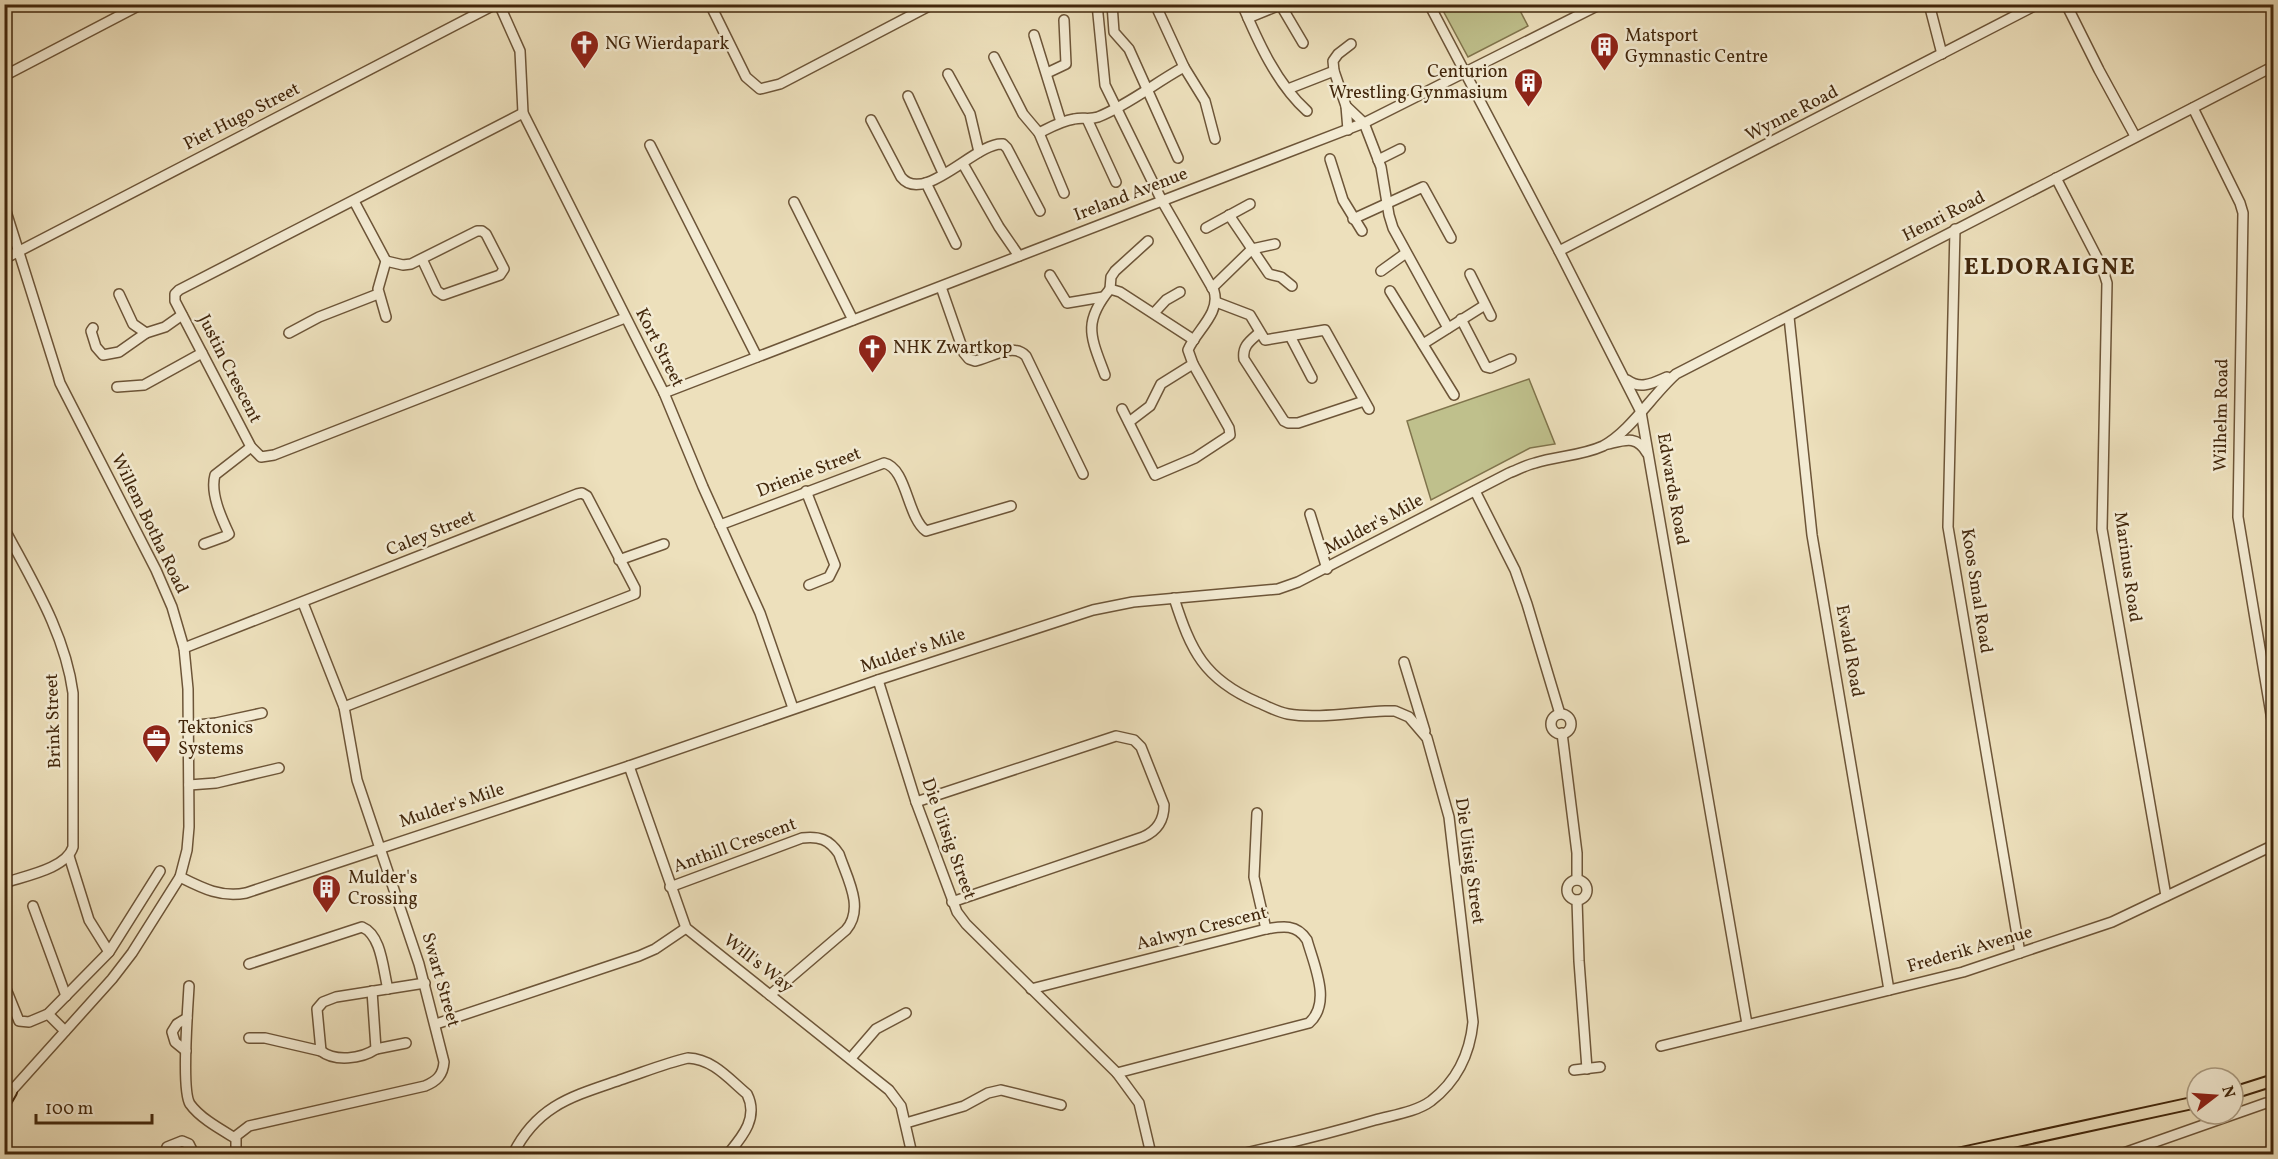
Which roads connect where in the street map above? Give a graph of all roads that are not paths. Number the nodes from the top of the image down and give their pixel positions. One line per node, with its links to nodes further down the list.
1 (142, 4): 28 (street)
2 (497, 4): 36 (street, Kort Street); 75 (street, Piet Hugo Street)
3 (933, 4): 14 (street)
4 (1097, 4): 34 (street)
5 (1112, 4): 29 (street)
6 (1155, 4): 23 (street)
7 (1242, 4): 15 (street)
8 (1429, 4): 26 (street, Edwards Road)
9 (1601, 4): 26 (street, Ireland Avenue)
10 (1929, 4): 20 (street)
11 (2038, 4): 20 (street, Wynne Road)
12 (2066, 4): 43 (street)
13 (1280, 5): 15 (street); 18 (street)
14 (714, 6)
15 (1248, 18): 30 (street)
16 (1064, 20): 25 (street)
17 (1034, 35): 25 (street)
18 (1303, 43)
19 (1352, 44): 24 (street)
20 (1942, 54): 74 (street, Wynne Road)
21 (994, 57): 42 (street)
22 (2274, 66): 33 (street, Henri Road)
23 (1184, 67): 29 (street); 44 (street)
24 (1334, 71): 30 (street); 32 (street)
25 (1047, 73): 39 (street)
26 (1464, 73): 40 (street, Ireland Avenue); 74 (street, Edwards Road)
27 (948, 74): 47 (street)
28 (4, 76)
29 (1148, 88): 34 (street); 48 (street)
30 (1288, 89): 35 (street)
31 (908, 96): 52 (street)
32 (1346, 106): 40 (street); 41 (street)
33 (2193, 108): 43 (street, Henri Road); 149 (street, Wilhelm Road)
34 (1116, 109): 37 (street); 58 (street)
35 (1307, 111)
36 (523, 113): 57 (street, Justin Crescent); 100 (street, Kort Street)
37 (1087, 119): 39 (street); 54 (street)
38 (871, 120): 55 (street)
39 (1061, 122): 42 (street)
40 (1364, 123): 41 (street, Ireland Avenue); 50 (street)
41 (1348, 129): 58 (street, Ireland Avenue)
42 (1039, 133): 56 (street)
43 (2135, 136): 53 (street, Henri Road)
44 (1215, 140)
45 (650, 145): 112 (street)
46 (1400, 149): 50 (street)
47 (979, 152): 51 (street); 63 (street)
48 (1178, 158)
49 (1330, 159): 65 (street)
50 (1378, 160): 61 (street)
51 (963, 164): 52 (street); 77 (street)
52 (943, 173): 55 (street)
53 (2056, 178): 67 (street, Henri Road); 163 (street, Marinus Road)
54 (1116, 182)
55 (926, 183): 72 (street)
56 (1064, 194)
57 (354, 201): 80 (street); 96 (street, Justin Crescent)
58 (1162, 201): 77 (street, Ireland Avenue); 86 (street)
59 (794, 202): 102 (street)
60 (1250, 204): 64 (street)
61 (1387, 204): 65 (street); 69 (street); 76 (street)
62 (4, 205): 75 (street, Willem Botha Road)
63 (1040, 210)
64 (1229, 215): 66 (street); 73 (street)
65 (1353, 219): 68 (street)
66 (1206, 228)
67 (1955, 230): 99 (street, Henri Road); 169 (street, Koos Smal Road)
68 (1362, 231)
69 (1451, 238)
70 (1148, 241): 87 (street)
71 (1275, 243): 73 (street)
72 (956, 244)
73 (1252, 249): 84 (street); 86 (street)
74 (1559, 250): 118 (street, Edwards Road)
75 (19, 252): 78 (street, Piet Hugo Street); 142 (street, Willem Botha Road)
76 (1406, 253): 81 (street); 104 (street)
77 (1019, 256): 85 (street, Ireland Avenue)
78 (4, 259)
79 (422, 259): 79 (street); 80 (street)
80 (386, 261): 91 (street)
81 (1381, 271)
82 (1470, 274): 94 (street)
83 (1050, 275): 92 (street)
84 (1292, 286)
85 (941, 287): 102 (street, Ireland Avenue); 128 (street)
86 (1212, 288): 93 (street)
87 (1110, 289): 92 (street); 95 (street)
88 (1390, 291): 110 (street)
89 (1180, 292): 95 (street)
90 (119, 294): 105 (street)
91 (378, 294): 98 (street); 106 (street)
92 (1103, 297): 116 (street)
93 (1216, 302): 107 (street); 109 (street)
94 (1485, 305): 97 (street); 101 (street)
95 (1154, 314): 109 (street)
96 (183, 315): 105 (street); 111 (street, Justin Crescent)
97 (1491, 316)
98 (386, 317)
99 (1789, 317): 115 (street, Henri Road); 176 (street, Ewald Road)
100 (625, 318): 120 (street, Kort Street); 126 (street, Justin Crescent)
101 (1461, 319): 104 (street); 113 (street)
102 (853, 320): 112 (street, Ireland Avenue)
103 (93, 328): 105 (street)
104 (1448, 328): 110 (street)
105 (146, 333)
106 (289, 333)
107 (1259, 333): 108 (street); 108 (street)
108 (1290, 336): 117 (street)
109 (1194, 340): 114 (street)
110 (1423, 344): 121 (street)
111 (202, 353): 119 (street); 126 (street, Justin Crescent)
112 (757, 357): 120 (street, Ireland Avenue)
113 (1511, 359)
114 (1193, 364): 124 (street); 124 (street)
115 (1676, 374): 118 (street); 123 (street, Henri Road)
116 (1105, 375)
117 (1312, 378)
118 (1626, 378): 123 (street, Edwards Road)
119 (117, 387)
120 (664, 393): 133 (street, Kort Street)
121 (1454, 395)
122 (1122, 409): 124 (street)
123 (1641, 412): 125 (street, Mulder's Mile); 127 (street, Edwards Road)
124 (1129, 422)
125 (1605, 445): 127 (street); 130 (street, Mulder's Mile)
126 (251, 447): 135 (street)
127 (1650, 458): 184 (street, Edwards Road)
128 (1083, 474)
129 (806, 491): 131 (street, Drienie Street); 133 (street, Drienie Street); 139 (street)
130 (1475, 491): 138 (street, Mulder's Mile); 194 (street)
131 (1011, 506)
132 (1310, 514): 138 (street)
133 (720, 525): 146 (street, Kort Street)
134 (4, 528): 158 (street, Brink Street)
135 (204, 544)
136 (664, 544): 137 (street)
137 (619, 560): 141 (street, Caley Street); 145 (street, Caley Street)
138 (1327, 569): 140 (street, Mulder's Mile)
139 (809, 585)
140 (1174, 598): 144 (street, Mulder's Mile); 150 (street, Die Uitsig Street)
141 (303, 603): 142 (street, Caley Street); 145 (street, Swart Street)
142 (184, 648): 148 (street, Willem Botha Road)
143 (1404, 662): 150 (street)
144 (878, 680): 146 (street, Mulder's Mile); 154 (street, Die Uitsig Street)
145 (344, 707): 157 (street, Swart Street)
146 (794, 708): 151 (street, Mulder's Mile)
147 (262, 713): 148 (street)
148 (188, 726): 153 (street, Willem Botha Road)
149 (2274, 732)
150 (1427, 738): 214 (street, Die Uitsig Street)
151 (629, 766): 157 (street, Mulder's Mile); 162 (street)
152 (279, 768): 153 (street)
153 (189, 785): 160 (street, Willem Botha Road)
154 (916, 802): 164 (street, Die Uitsig Street); 164 (street)
155 (1257, 813): 167 (street)
156 (2274, 845): 163 (street, Frederik Avenue)
157 (381, 847): 160 (street, Mulder's Mile); 171 (street, Swart Street)
158 (69, 856): 161 (street); 168 (street)
159 (160, 871): 168 (street)
160 (180, 877): 185 (street, Willem Botha Road)
161 (4, 883)
162 (670, 887): 166 (street); 178 (street, Anthill Crescent)
163 (2166, 896): 169 (street, Frederik Avenue)
164 (952, 902): 175 (street, Die Uitsig Street)
165 (33, 906): 179 (street)
166 (686, 928): 178 (street, Will's Way); 183 (street)
167 (1266, 929): 175 (street, Aalwyn Crescent); 196 (street, Aalwyn Crescent)
168 (109, 952): 179 (street)
169 (2020, 953): 176 (street, Frederik Avenue)
170 (249, 964): 174 (street)
171 (425, 982): 174 (street); 183 (street, Swart Street)
172 (4, 984): 181 (street)
173 (189, 986): 182 (street)
174 (388, 989): 177 (street)
175 (1031, 989): 196 (street, Die Uitsig Street)
176 (1889, 990): 184 (street, Frederik Avenue)
177 (372, 991): 189 (street); 191 (street)
178 (770, 995): 192 (street, Will's Way)
179 (66, 996): 181 (street)
180 (906, 1012): 192 (street)
181 (48, 1014): 185 (street)
182 (187, 1018): 190 (street); 190 (street)
183 (436, 1024): 205 (street, Swart Street)
184 (1747, 1024): 188 (street, Frederik Avenue)
185 (65, 1031): 199 (street, Willem Botha Road)
186 (249, 1038): 191 (street)
187 (406, 1043): 189 (street)
188 (1661, 1046)
189 (376, 1049): 191 (street)
190 (186, 1051): 205 (street)
191 (321, 1051)
192 (851, 1058): 204 (street, Will's Way)
193 (1600, 1067): 194 (street)
194 (1587, 1069): 195 (street)
195 (1574, 1070)
196 (1117, 1073): 213 (street, Die Uitsig Street)
197 (2274, 1080): 198 (main road)
198 (2245, 1089)
199 (8, 1095): 201 (main road)
200 (2266, 1103): 215 (street)
201 (4, 1104)
202 (1061, 1105): 204 (street)
203 (2185, 1105): 206 (main road)
204 (906, 1123): 212 (street, Will's Way)
205 (235, 1138): 209 (street)
206 (1965, 1154)
207 (165, 1155): 208 (street)
208 (194, 1155)
209 (236, 1155)
210 (513, 1155): 211 (street)
211 (728, 1155)
212 (912, 1155)
213 (1151, 1155)
214 (1241, 1155)
215 (2121, 1155)

